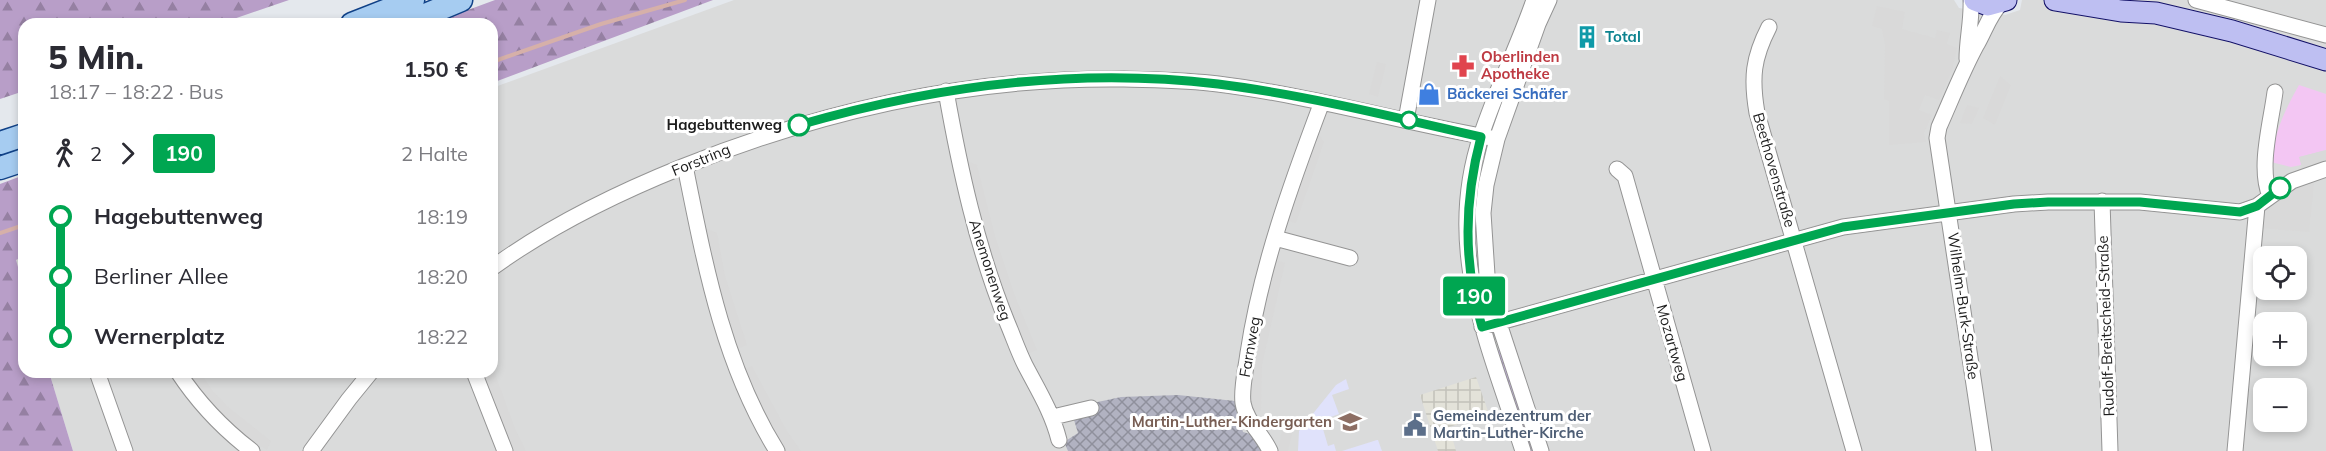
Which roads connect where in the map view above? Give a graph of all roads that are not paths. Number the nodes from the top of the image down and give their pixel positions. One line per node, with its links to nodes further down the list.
1 (413, 0): 12 (main road)
2 (461, 0): 13 (main road)
3 (1428, 0): 22 (street)
4 (1534, 0): 17 (street)
5 (1549, 0): 17 (street)
6 (1973, 0): 10 (main road); 16 (street, Wilhelm-Burk-Straße)
7 (2055, 0): 11 (main road)
8 (2124, 0): 11 (main road)
9 (2196, 0): 15 (street)
10 (2004, 1): 16 (street, Wilhelm-Burk-Straße)
11 (2156, 14): 18 (main road)
12 (367, 18)
13 (418, 18)
14 (1769, 27): 37 (street, Beethovenstraße)
15 (2326, 35)
16 (1967, 59): 35 (street, Wilhelm-Burk-Straße)
17 (1519, 60): 24 (street); 25 (street)
18 (2326, 60)
19 (945, 91): 21 (street, Forstring); 28 (street, Forstring); 48 (street, Anemonenweg)
20 (2275, 92): 32 (street)
21 (1322, 102): 22 (street, Forstring); 36 (street, Farnweg)
22 (1406, 120): 24 (street, Forstring)
23 (18, 137): 26 (main road)
24 (1481, 137): 25 (street, Forstring); 42 (street)
25 (1497, 140): 41 (street)
26 (0, 143)
27 (18, 162): 29 (main road)
28 (685, 166): 39 (street, Forstring); 54 (street)
29 (0, 168)
30 (1617, 169): 40 (street, Mozartweg)
31 (2326, 169): 32 (street)
32 (2270, 196): 34 (street)
33 (2102, 201): 34 (street); 35 (street); 61 (street, Rudolf-Breitscheid-Straße)
34 (2257, 206): 62 (street)
35 (1949, 213): 37 (street); 60 (street, Wilhelm-Burk-Straße)
36 (1275, 238): 38 (street); 55 (street, Farnweg)
37 (1794, 241): 40 (street); 59 (street, Beethovenstraße)
38 (1350, 258)
39 (498, 264)
40 (1654, 279): 41 (street); 58 (street, Mozartweg)
41 (1499, 323): 42 (street); 57 (street)
42 (1482, 327): 56 (street)
43 (99, 378): 50 (street)
44 (182, 378): 51 (street)
45 (366, 378): 52 (street)
46 (476, 378): 53 (street)
47 (1091, 408): 48 (street)
48 (1053, 417): 49 (street, Anemonenweg)
49 (1059, 440)
50 (125, 451)
51 (252, 451)
52 (311, 451)
53 (505, 451)
54 (777, 451)
55 (1270, 451)
56 (1523, 451)
57 (1541, 451)
58 (1703, 451)
59 (1854, 451)
60 (1984, 451)
61 (2110, 451)
62 (2235, 451)

